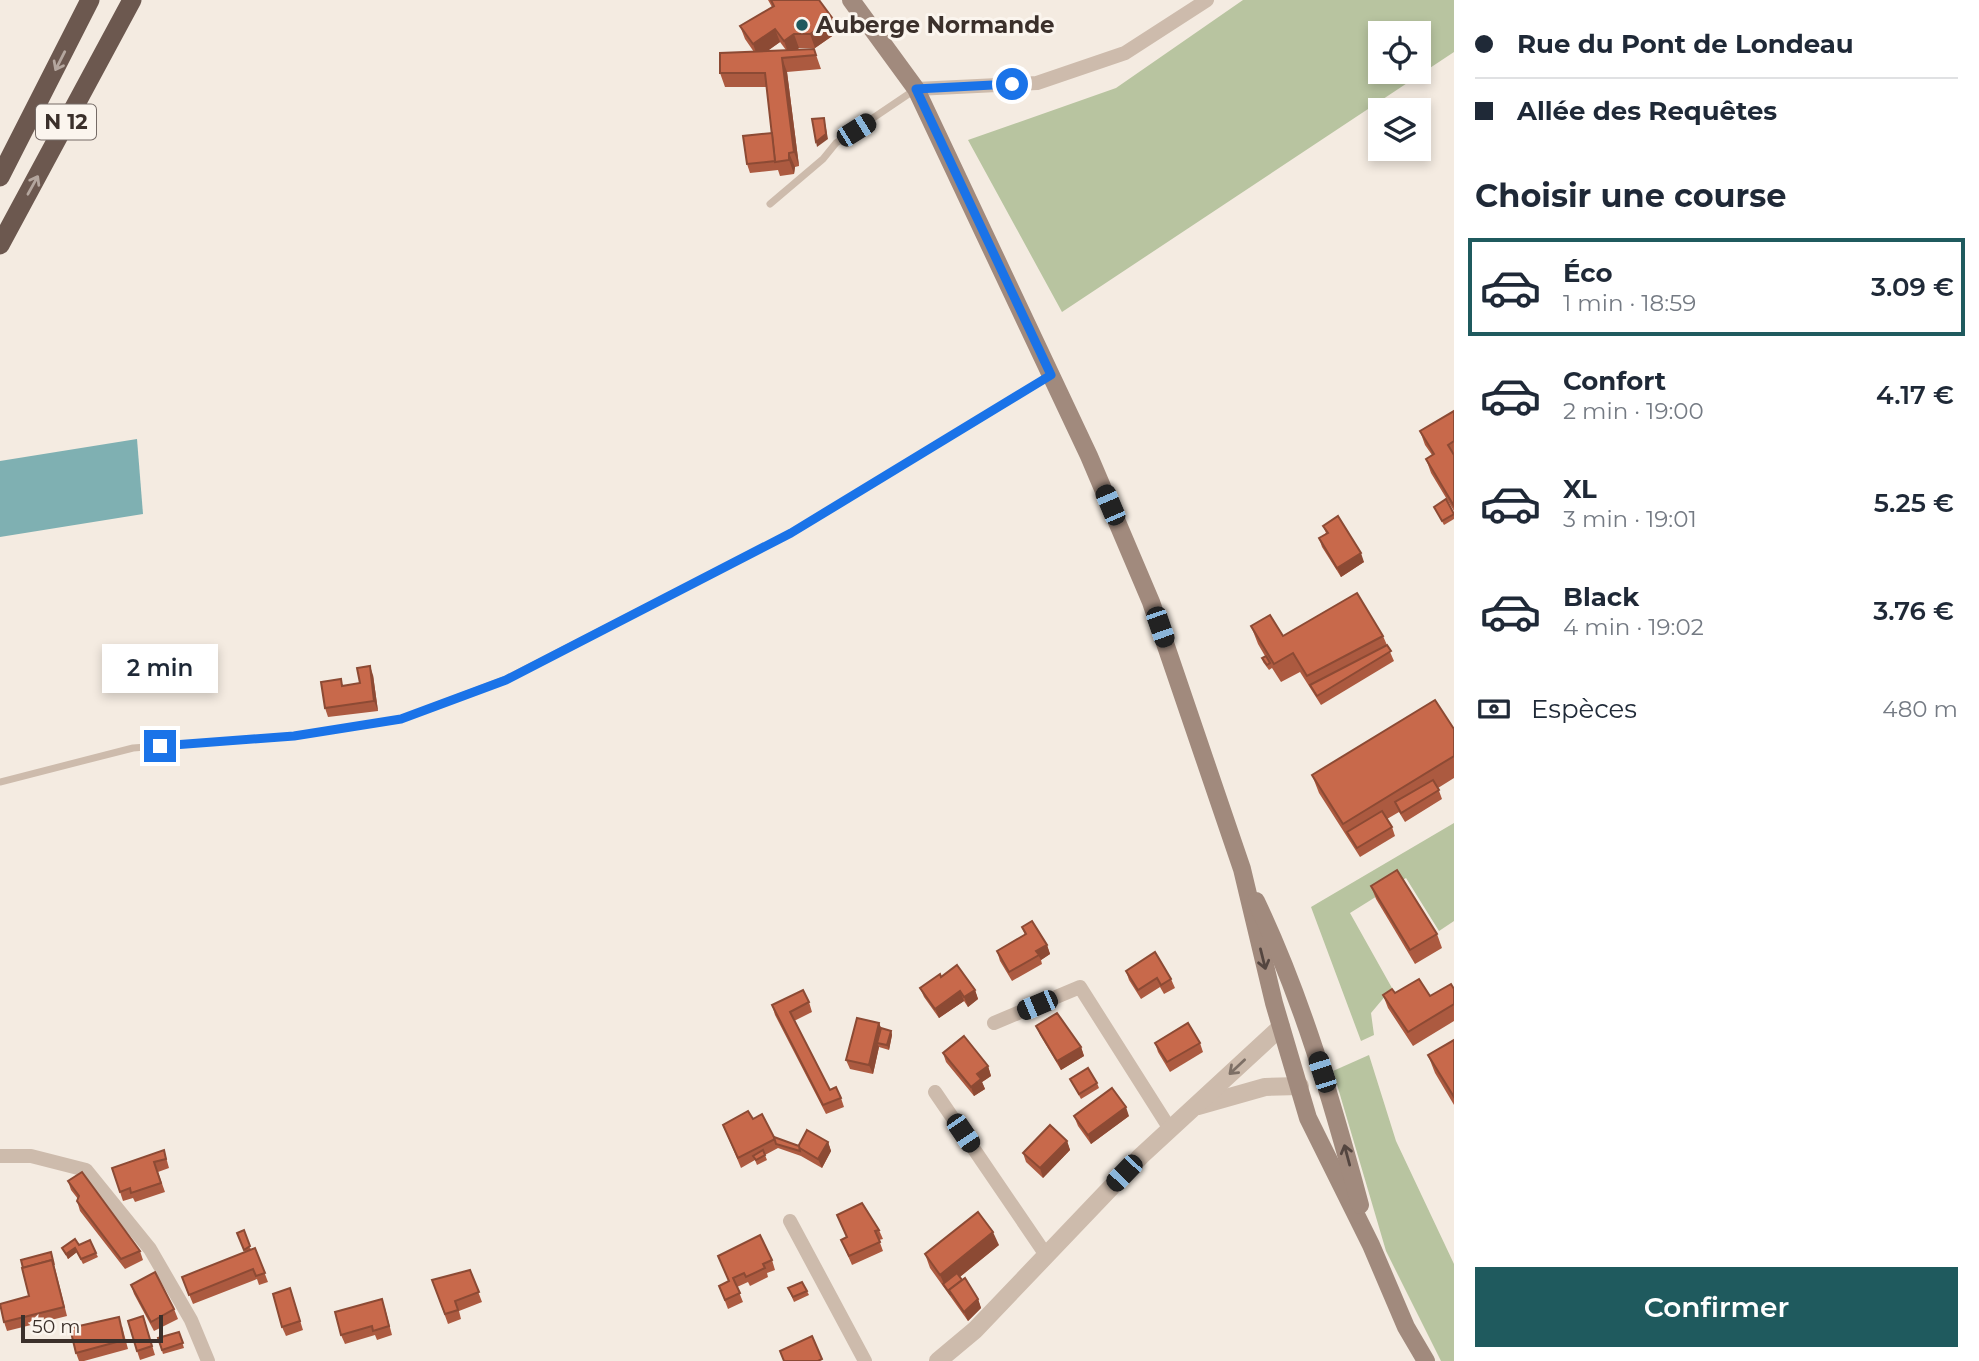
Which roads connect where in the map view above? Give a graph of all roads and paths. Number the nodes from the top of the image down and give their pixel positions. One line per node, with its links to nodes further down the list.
1 (90, 0): 6 (highway, N 12, one-way to 6)
2 (132, 0): 8 (highway, N 12, one-way to 2)
3 (851, 0): 5 (main road)
4 (1207, 0): 5 (street)
5 (916, 89): 7 (lane); 9 (main road)
6 (0, 177)
7 (770, 204)
8 (0, 244)
9 (1051, 375): 10 (lane); 11 (main road)
10 (0, 782)
11 (1242, 869): 13 (main road, one-way to 13); 16 (main road)
12 (994, 1023): 18 (street)
13 (1281, 1027): 14 (main road); 16 (main road); 17 (street, one-way to 17)
14 (1300, 1086): 17 (street); 21 (main road)
15 (935, 1092): 22 (street)
16 (1330, 1095): 21 (main road, one-way to 16)
17 (1195, 1107): 18 (street)
18 (1170, 1129): 22 (street)
19 (0, 1156): 23 (street)
20 (790, 1221): 24 (street)
21 (1371, 1245): 26 (main road)
22 (1046, 1255): 25 (street)
23 (208, 1361)
24 (865, 1361)
25 (938, 1361)
26 (1426, 1361)

